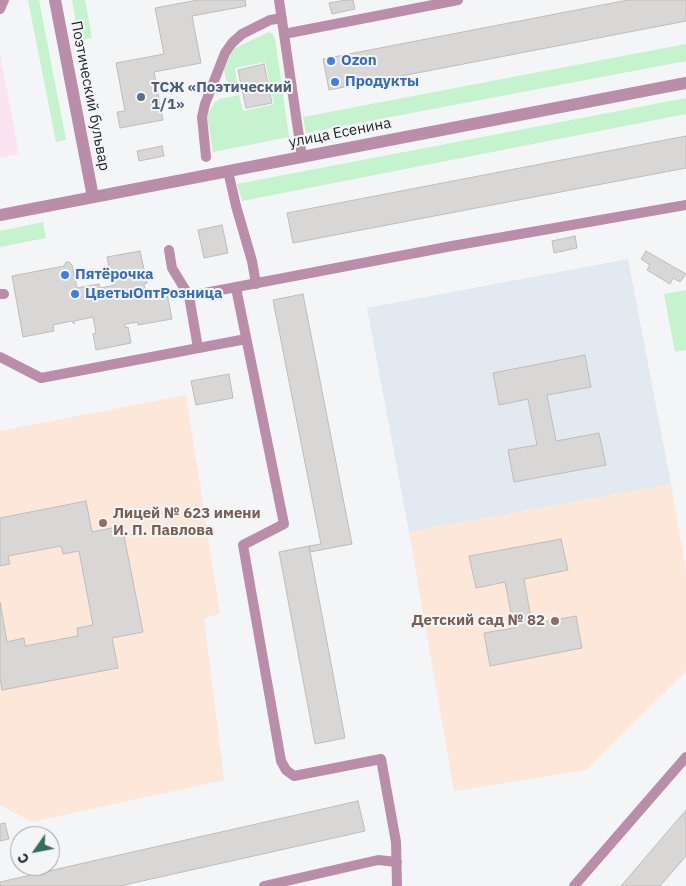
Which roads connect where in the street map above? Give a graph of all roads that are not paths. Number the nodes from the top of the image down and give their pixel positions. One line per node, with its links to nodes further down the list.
1 (4, 0): 5 (lane)
2 (55, 0): 12 (street, Поэтический бульвар)
3 (279, 0): 6 (lane)
4 (458, 0): 7 (lane)
5 (0, 8)
6 (282, 18): 7 (lane); 9 (lane)
7 (284, 34): 10 (lane)
8 (686, 83): 10 (street, улица Есенина)
9 (206, 157)
10 (302, 157): 11 (street, улица Есенина)
11 (228, 171): 12 (street, улица Есенина); 16 (lane)
12 (93, 198): 14 (street, улица Есенина)
13 (686, 205): 16 (lane)
14 (0, 215)
15 (168, 250): 18 (lane)
16 (256, 284): 17 (lane)
17 (236, 288): 18 (lane); 19 (lane)
18 (189, 296): 20 (lane)
19 (246, 339): 20 (lane); 23 (lane)
20 (198, 348): 21 (lane)
21 (0, 356)
22 (686, 757): 26 (lane)
23 (396, 862): 24 (lane); 25 (lane)
24 (264, 886)
25 (397, 886)
26 (574, 886)

